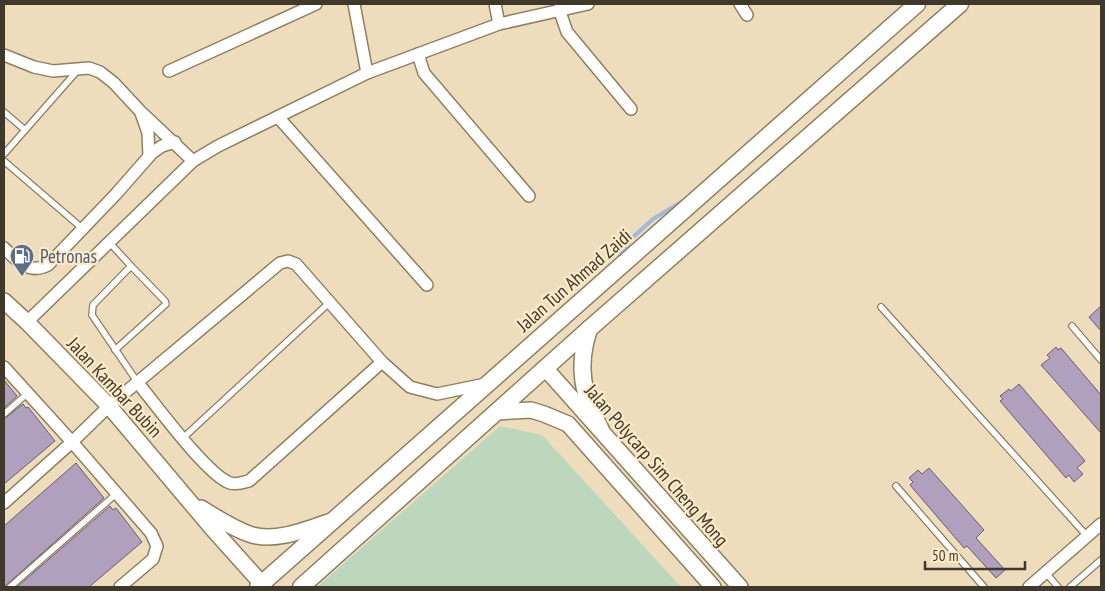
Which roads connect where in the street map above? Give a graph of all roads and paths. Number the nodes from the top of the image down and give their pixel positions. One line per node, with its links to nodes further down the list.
1 (316, 4): 14 (street)
2 (354, 4): 15 (street)
3 (495, 4): 10 (street)
4 (588, 4): 8 (street)
5 (740, 4): 9 (street)
6 (917, 4): 44 (main road, Jalan Tun Ahmad Zaidi)
7 (960, 4): 37 (main road)
8 (559, 9): 10 (street); 16 (street)
9 (747, 15)
10 (499, 24): 11 (street)
11 (418, 54): 15 (street); 26 (street)
12 (4, 55): 13 (street)
13 (78, 70): 17 (street); 20 (lane)
14 (168, 71)
15 (367, 73): 19 (street)
16 (631, 109)
17 (140, 111): 21 (street); 23 (street)
18 (4, 112): 20 (lane)
19 (278, 117): 25 (street); 31 (street)
20 (25, 130): 22 (lane)
21 (174, 142): 23 (street); 25 (street)
22 (4, 154)
23 (149, 156): 27 (street)
24 (4, 161): 27 (lane)
25 (194, 161): 28 (street)
26 (529, 196)
27 (83, 229): 29 (street)
28 (109, 242): 30 (lane); 35 (street)
29 (4, 248)
30 (131, 266): 38 (lane); 38 (lane)
31 (426, 285)
32 (4, 301): 35 (street, Jalan Kambar Bubin)
33 (330, 302): 40 (street); 43 (street); 50 (lane)
34 (881, 307): 58 (lane)
35 (27, 322): 46 (street, Jalan Kambar Bubin)
36 (1072, 326): 39 (lane)
37 (589, 329): 42 (main road); 49 (main road)
38 (115, 350): 43 (lane)
39 (1101, 360)
40 (382, 362): 44 (street); 50 (street)
41 (4, 367): 45 (street)
42 (545, 368): 47 (main road); 49 (street, Jalan Polycarp Sim Cheng Mong)
43 (138, 383): 46 (street); 50 (street)
44 (487, 384): 56 (main road, Jalan Tun Ahmad Zaidi)
45 (28, 393): 48 (lane); 51 (street)
46 (109, 406): 51 (street); 55 (street, Jalan Kambar Bubin)
47 (496, 412): 65 (main road); 66 (street, Jalan Polycarp Sim Cheng Mong)
48 (4, 414)
49 (601, 430): 59 (street, Jalan Polycarp Sim Cheng Mong)
50 (183, 438)
51 (72, 442): 53 (street); 54 (street)
52 (896, 486): 69 (lane)
53 (116, 494): 63 (lane); 64 (street)
54 (4, 503)
55 (193, 504): 56 (street); 62 (street, Jalan Kambar Bubin)
56 (334, 520): 62 (main road, Jalan Tun Ahmad Zaidi)
57 (1101, 524): 58 (street)
58 (1088, 536): 61 (street)
59 (708, 552): 67 (street); 68 (street, Jalan Polycarp Sim Cheng Mong)
60 (1101, 560): 72 (lane)
61 (1046, 573): 70 (street); 71 (lane)
62 (260, 585)
63 (10, 587)
64 (120, 587)
65 (301, 587)
66 (713, 587)
67 (730, 587)
68 (740, 587)
69 (984, 587)
70 (1029, 587)
71 (1058, 587)
72 (1070, 587)

